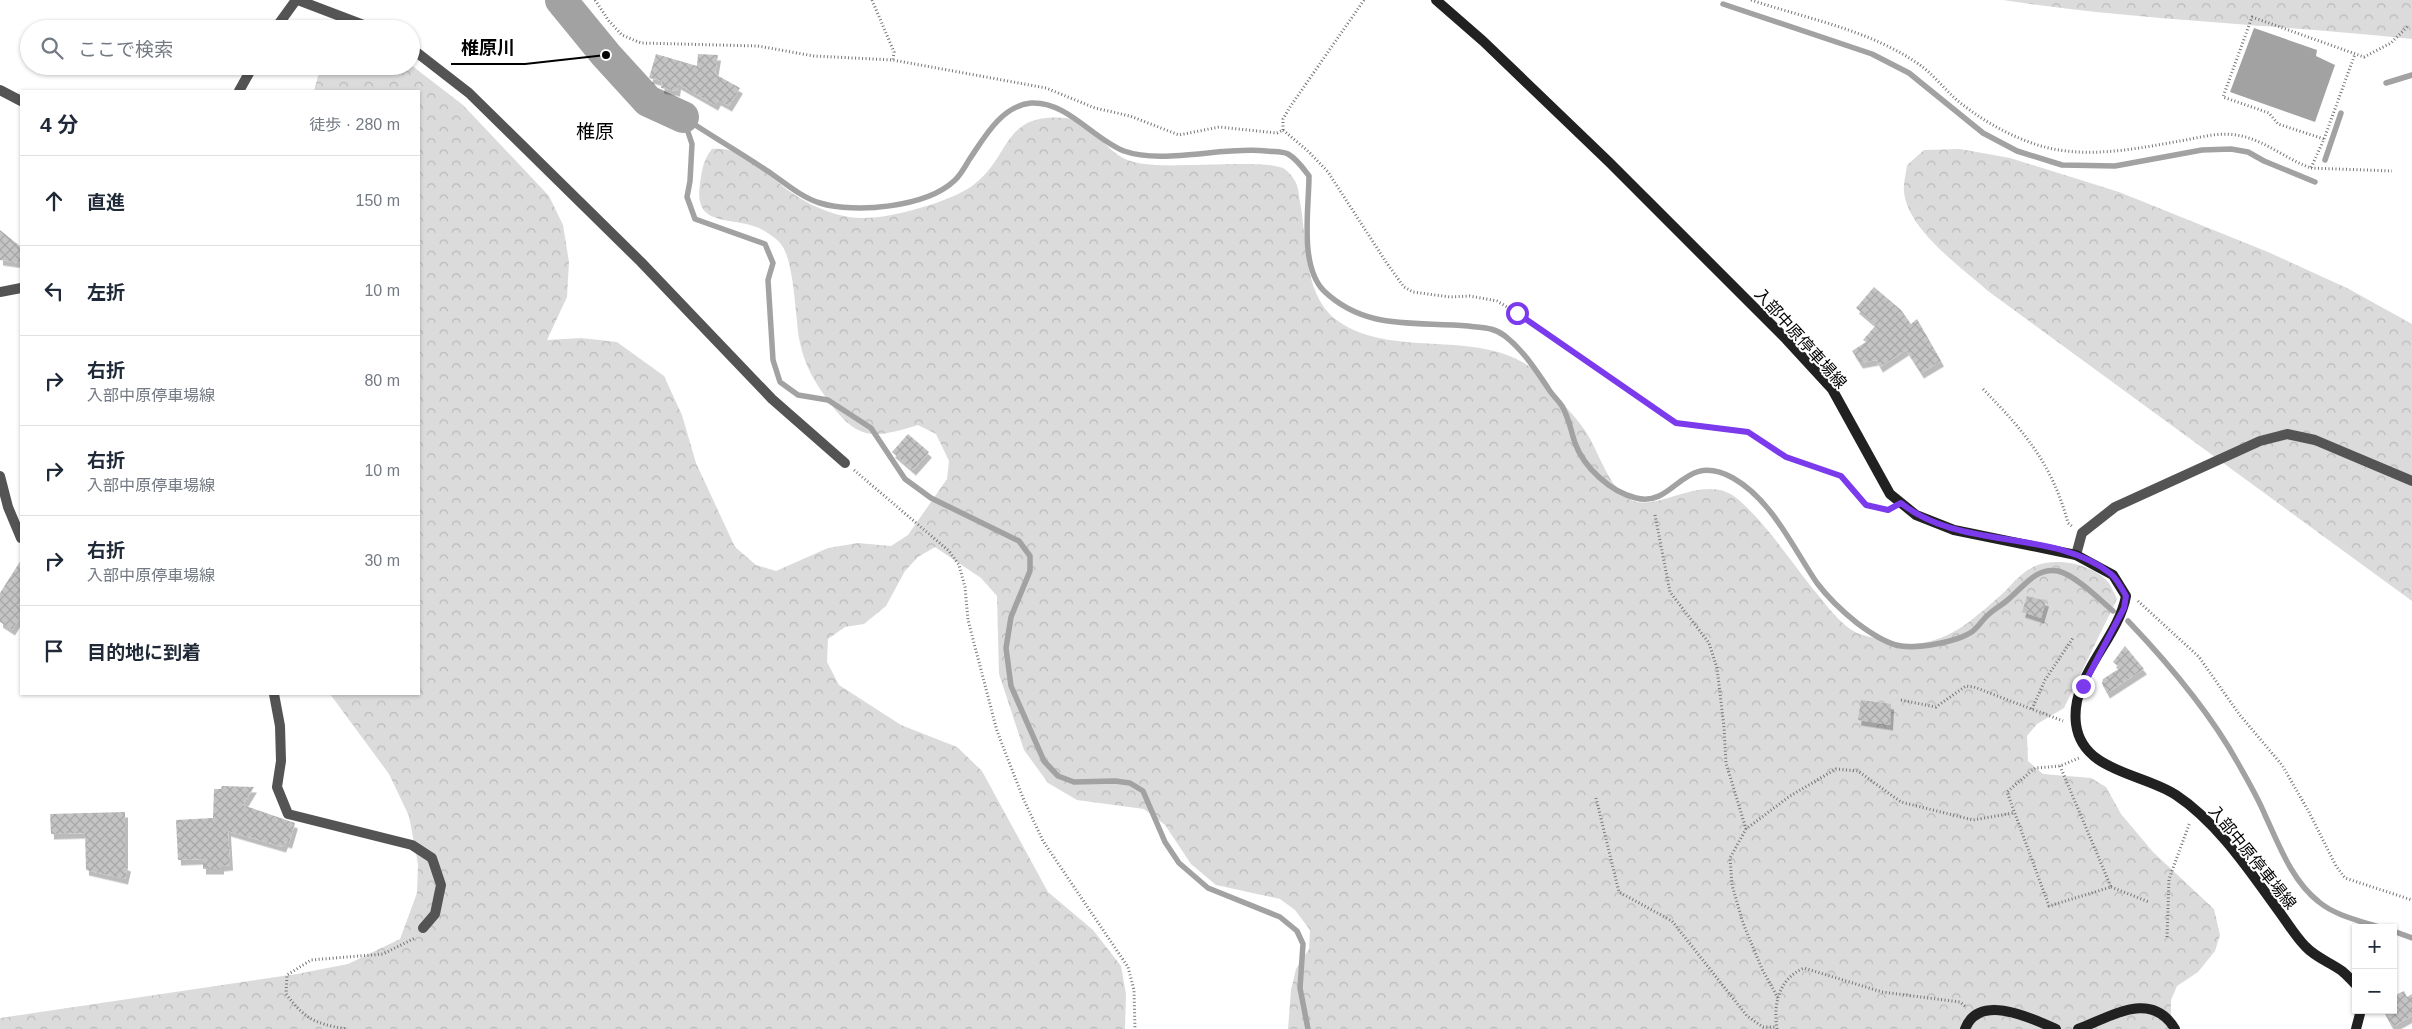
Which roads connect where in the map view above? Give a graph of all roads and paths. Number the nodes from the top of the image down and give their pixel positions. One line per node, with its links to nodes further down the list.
1 (297, 0): 7 (street); 8 (street)
2 (595, 0): 12 (path)
3 (872, 0): 12 (path)
4 (1364, 0): 17 (path)
5 (1436, 0): 27 (main road, 入部中原停車場線)
6 (1751, 0): 19 (path)
7 (282, 20)
8 (350, 20)
9 (2409, 25): 10 (path)
10 (2355, 54): 18 (path); 18 (path)
11 (420, 55): 24 (street)
12 (893, 60): 17 (path)
13 (248, 75): 15 (street)
14 (0, 90): 16 (street)
15 (240, 90)
16 (20, 100)
17 (1283, 130): 27 (path)
18 (2324, 139): 19 (path)
19 (2311, 168): 20 (path)
20 (2392, 171)
21 (20, 288): 22 (street)
22 (0, 292)
23 (1984, 389): 29 (path)
24 (845, 463): 55 (path)
25 (0, 476): 30 (street)
26 (2412, 481): 29 (street)
27 (1901, 503): 31 (main road, 入部中原停車場線)
28 (1655, 515): 43 (path)
29 (2082, 533): 31 (street)
30 (20, 536)
31 (2076, 555): 32 (main road, 入部中原停車場線)
32 (2126, 596): 37 (main road, 入部中原停車場線); 45 (path)
33 (2073, 638): 36 (path)
34 (274, 695): 47 (street)
35 (1901, 700): 36 (path)
36 (2032, 709): 37 (path)
37 (2076, 721): 38 (main road, 入部中原停車場線)
38 (2091, 753): 39 (path); 41 (main road, 入部中原停車場線)
39 (2060, 766): 42 (path); 44 (path)
40 (1596, 798): 53 (path)
41 (2195, 810): 48 (path); 49 (main road, 入部中原停車場線)
42 (2013, 813): 43 (path); 44 (path)
43 (1746, 829): 50 (path)
44 (2111, 887): 46 (path)
45 (2412, 900)
46 (2149, 902)
47 (423, 928): 54 (path)
48 (2167, 937)
49 (2352, 980)
50 (1778, 998): 51 (path); 53 (path)
51 (1977, 1014): 56 (main road); 57 (main road)
52 (2360, 1014): 60 (main road)
53 (1777, 1028)
54 (345, 1029)
55 (1135, 1029)
56 (1965, 1029)
57 (2056, 1029)
58 (2078, 1029): 59 (main road)
59 (2174, 1029)
60 (2356, 1029)

